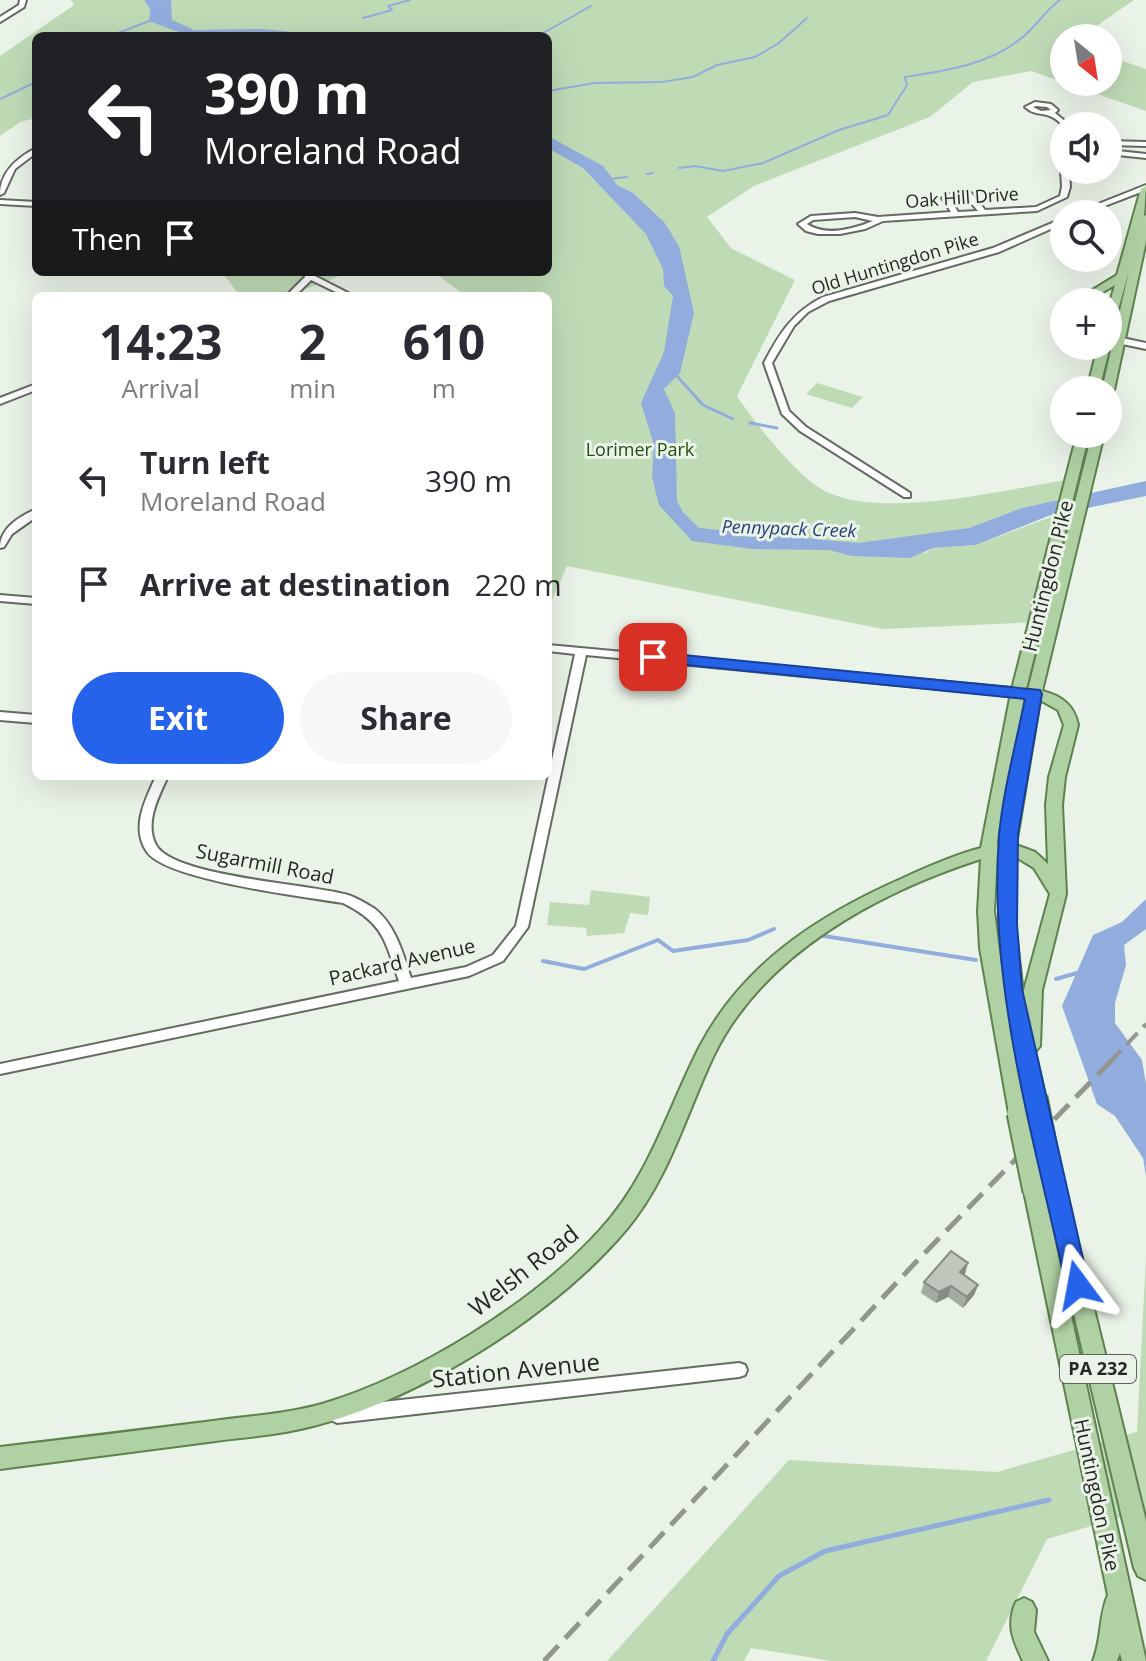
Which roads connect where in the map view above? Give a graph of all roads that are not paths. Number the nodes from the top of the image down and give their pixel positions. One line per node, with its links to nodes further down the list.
1 (23, 0): 2 (street)
2 (0, 20)
3 (1122, 143): 4 (street)
4 (1146, 144)
5 (32, 153): 10 (street)
6 (1122, 153): 7 (street)
7 (1146, 156)
8 (1066, 184): 14 (street, Oak Hill Drive)
9 (1146, 188): 11 (street); 21 (main road)
10 (0, 193)
11 (1114, 200)
12 (0, 202): 13 (street)
13 (32, 204)
14 (982, 211): 15 (street, Oak Hill Drive); 15 (street)
15 (955, 213): 17 (street, Oak Hill Drive)
16 (1146, 218): 26 (main road)
17 (880, 219): 17 (street, Oak Hill Drive)
18 (1050, 226): 35 (street, Old Huntingdon Pike)
19 (310, 276): 24 (street)
20 (315, 276): 25 (street)
21 (1121, 277): 22 (main road); 23 (main road)
22 (1102, 288)
23 (1118, 288)
24 (294, 292)
25 (343, 292)
26 (1122, 307)
27 (1122, 337): 28 (street)
28 (1146, 338)
29 (1122, 339): 30 (street)
30 (1146, 346)
31 (32, 389): 32 (street)
32 (0, 401)
33 (1079, 448): 44 (main road, Huntingdon Pike / PA 232)
34 (1095, 448): 44 (main road, Huntingdon Pike / PA 232)
35 (907, 495)
36 (32, 515): 37 (street)
37 (24, 520): 38 (street); 39 (street)
38 (32, 521)
39 (0, 545)
40 (0, 598): 41 (street)
41 (32, 601)
42 (552, 648): 43 (street)
43 (581, 651): 44 (street); 47 (street, Packard Avenue)
44 (1026, 693): 50 (main road, Huntingdon Pike / PA 232); 51 (main road, Huntingdon Pike / PA 232); 52 (main road)
45 (0, 716): 46 (street)
46 (32, 719)
47 (552, 763)
48 (160, 780): 53 (street, Sugarmill Road)
49 (548, 780): 53 (street, Packard Avenue)
50 (1007, 849): 51 (main road, Welsh Road); 52 (main road); 54 (main road, Huntingdon Pike / PA 232)
51 (988, 851): 57 (main road, Welsh Road); 60 (main road, Huntingdon Pike / PA 232, bridge)
52 (1058, 894): 54 (main road)
53 (407, 984): 55 (street, Packard Avenue)
54 (1030, 1067): 59 (main road, Huntingdon Pike / PA 232, bridge)
55 (0, 1069)
56 (739, 1370): 57 (street, Station Avenue)
57 (299, 1420): 58 (main road, Welsh Road)
58 (0, 1458)
59 (1146, 1568)
60 (1117, 1590): 63 (main road); 64 (main road, Huntingdon Pike / PA 232)
61 (1024, 1610): 62 (main road)
62 (1036, 1661)
63 (1105, 1661)
64 (1134, 1661)

